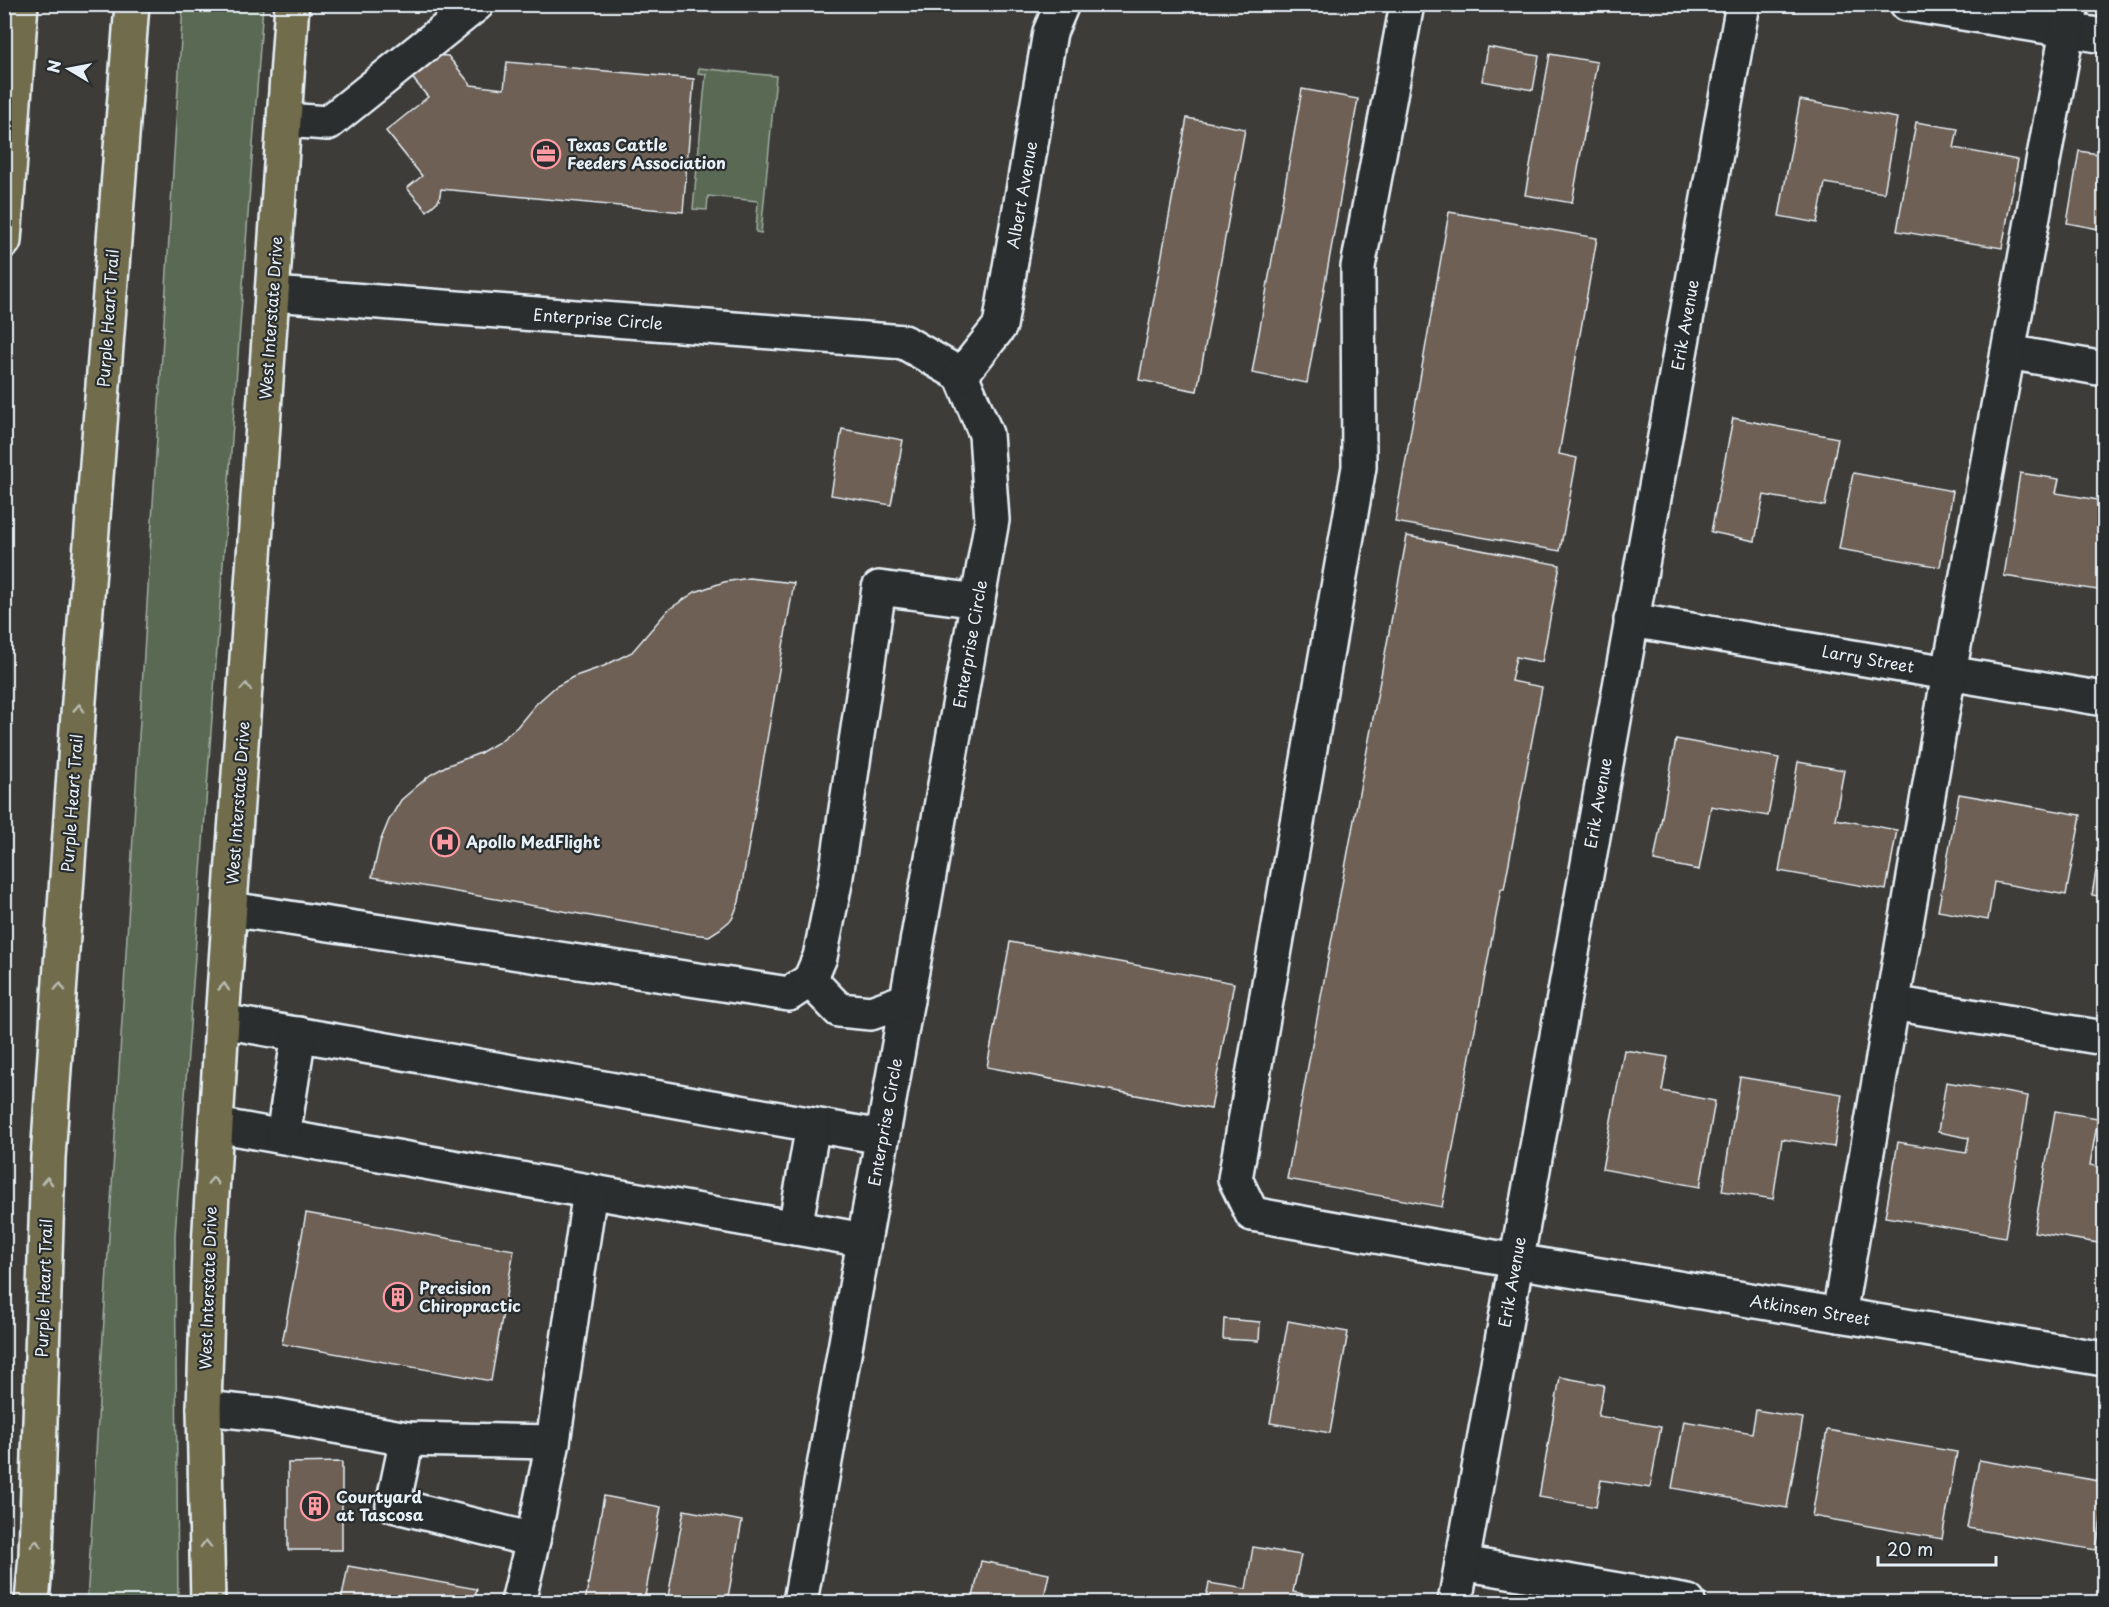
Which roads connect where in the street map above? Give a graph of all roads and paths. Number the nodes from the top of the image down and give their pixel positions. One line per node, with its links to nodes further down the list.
1 (21, 4): 12 (main road)
2 (132, 4): 43 (main road, Purple Heart Trail, one-way to 2)
3 (292, 4): 11 (main road, West Interstate Drive)
4 (477, 4): 11 (street)
5 (1062, 4): 16 (street, Albert Avenue)
6 (1407, 4): 35 (street, Atkinsen Street)
7 (1743, 4): 18 (street, Erik Avenue)
8 (1907, 4): 9 (street)
9 (2070, 17): 10 (street); 14 (street)
10 (2104, 36)
11 (284, 120): 13 (main road, West Interstate Drive)
12 (4, 241)
13 (273, 294): 16 (street, Enterprise Circle); 21 (main road, West Interstate Drive, one-way to 13)
14 (2008, 352): 15 (street); 19 (street)
15 (2104, 369)
16 (961, 375): 17 (street, Enterprise Circle)
17 (978, 601): 22 (street); 23 (street, Enterprise Circle)
18 (1631, 620): 19 (street, Larry Street); 35 (street, Erik Avenue)
19 (1948, 673): 20 (street, Larry Street); 24 (street)
20 (2104, 699)
21 (230, 909): 22 (street); 25 (main road, West Interstate Drive, one-way to 21)
22 (810, 980): 23 (street)
23 (907, 999): 31 (street, Enterprise Circle)
24 (1892, 1003): 27 (street); 36 (street)
25 (222, 1021): 26 (street); 28 (main road, West Interstate Drive)
26 (299, 1034): 29 (street); 30 (street)
27 (2104, 1038)
28 (216, 1125): 30 (street); 38 (main road, West Interstate Drive, one-way to 28)
29 (813, 1125): 31 (street); 33 (street)
30 (283, 1136): 32 (street)
31 (882, 1137): 34 (street, Enterprise Circle)
32 (590, 1191): 33 (street); 40 (street)
33 (795, 1228): 34 (street)
34 (864, 1240): 46 (street, Enterprise Circle)
35 (1516, 1261): 36 (street, Atkinsen Street); 42 (street, Erik Avenue)
36 (1839, 1315): 37 (street, Atkinsen Street)
37 (2104, 1359)
38 (204, 1408): 39 (street); 44 (main road, West Interstate Drive, one-way to 38)
39 (407, 1439): 40 (street); 41 (street)
40 (553, 1442): 41 (street)
41 (532, 1540): 45 (street)
42 (1462, 1563): 47 (street, Erik Avenue); 48 (street)
43 (32, 1602)
44 (208, 1602)
45 (518, 1602)
46 (800, 1602)
47 (1455, 1602)
48 (1688, 1602)

